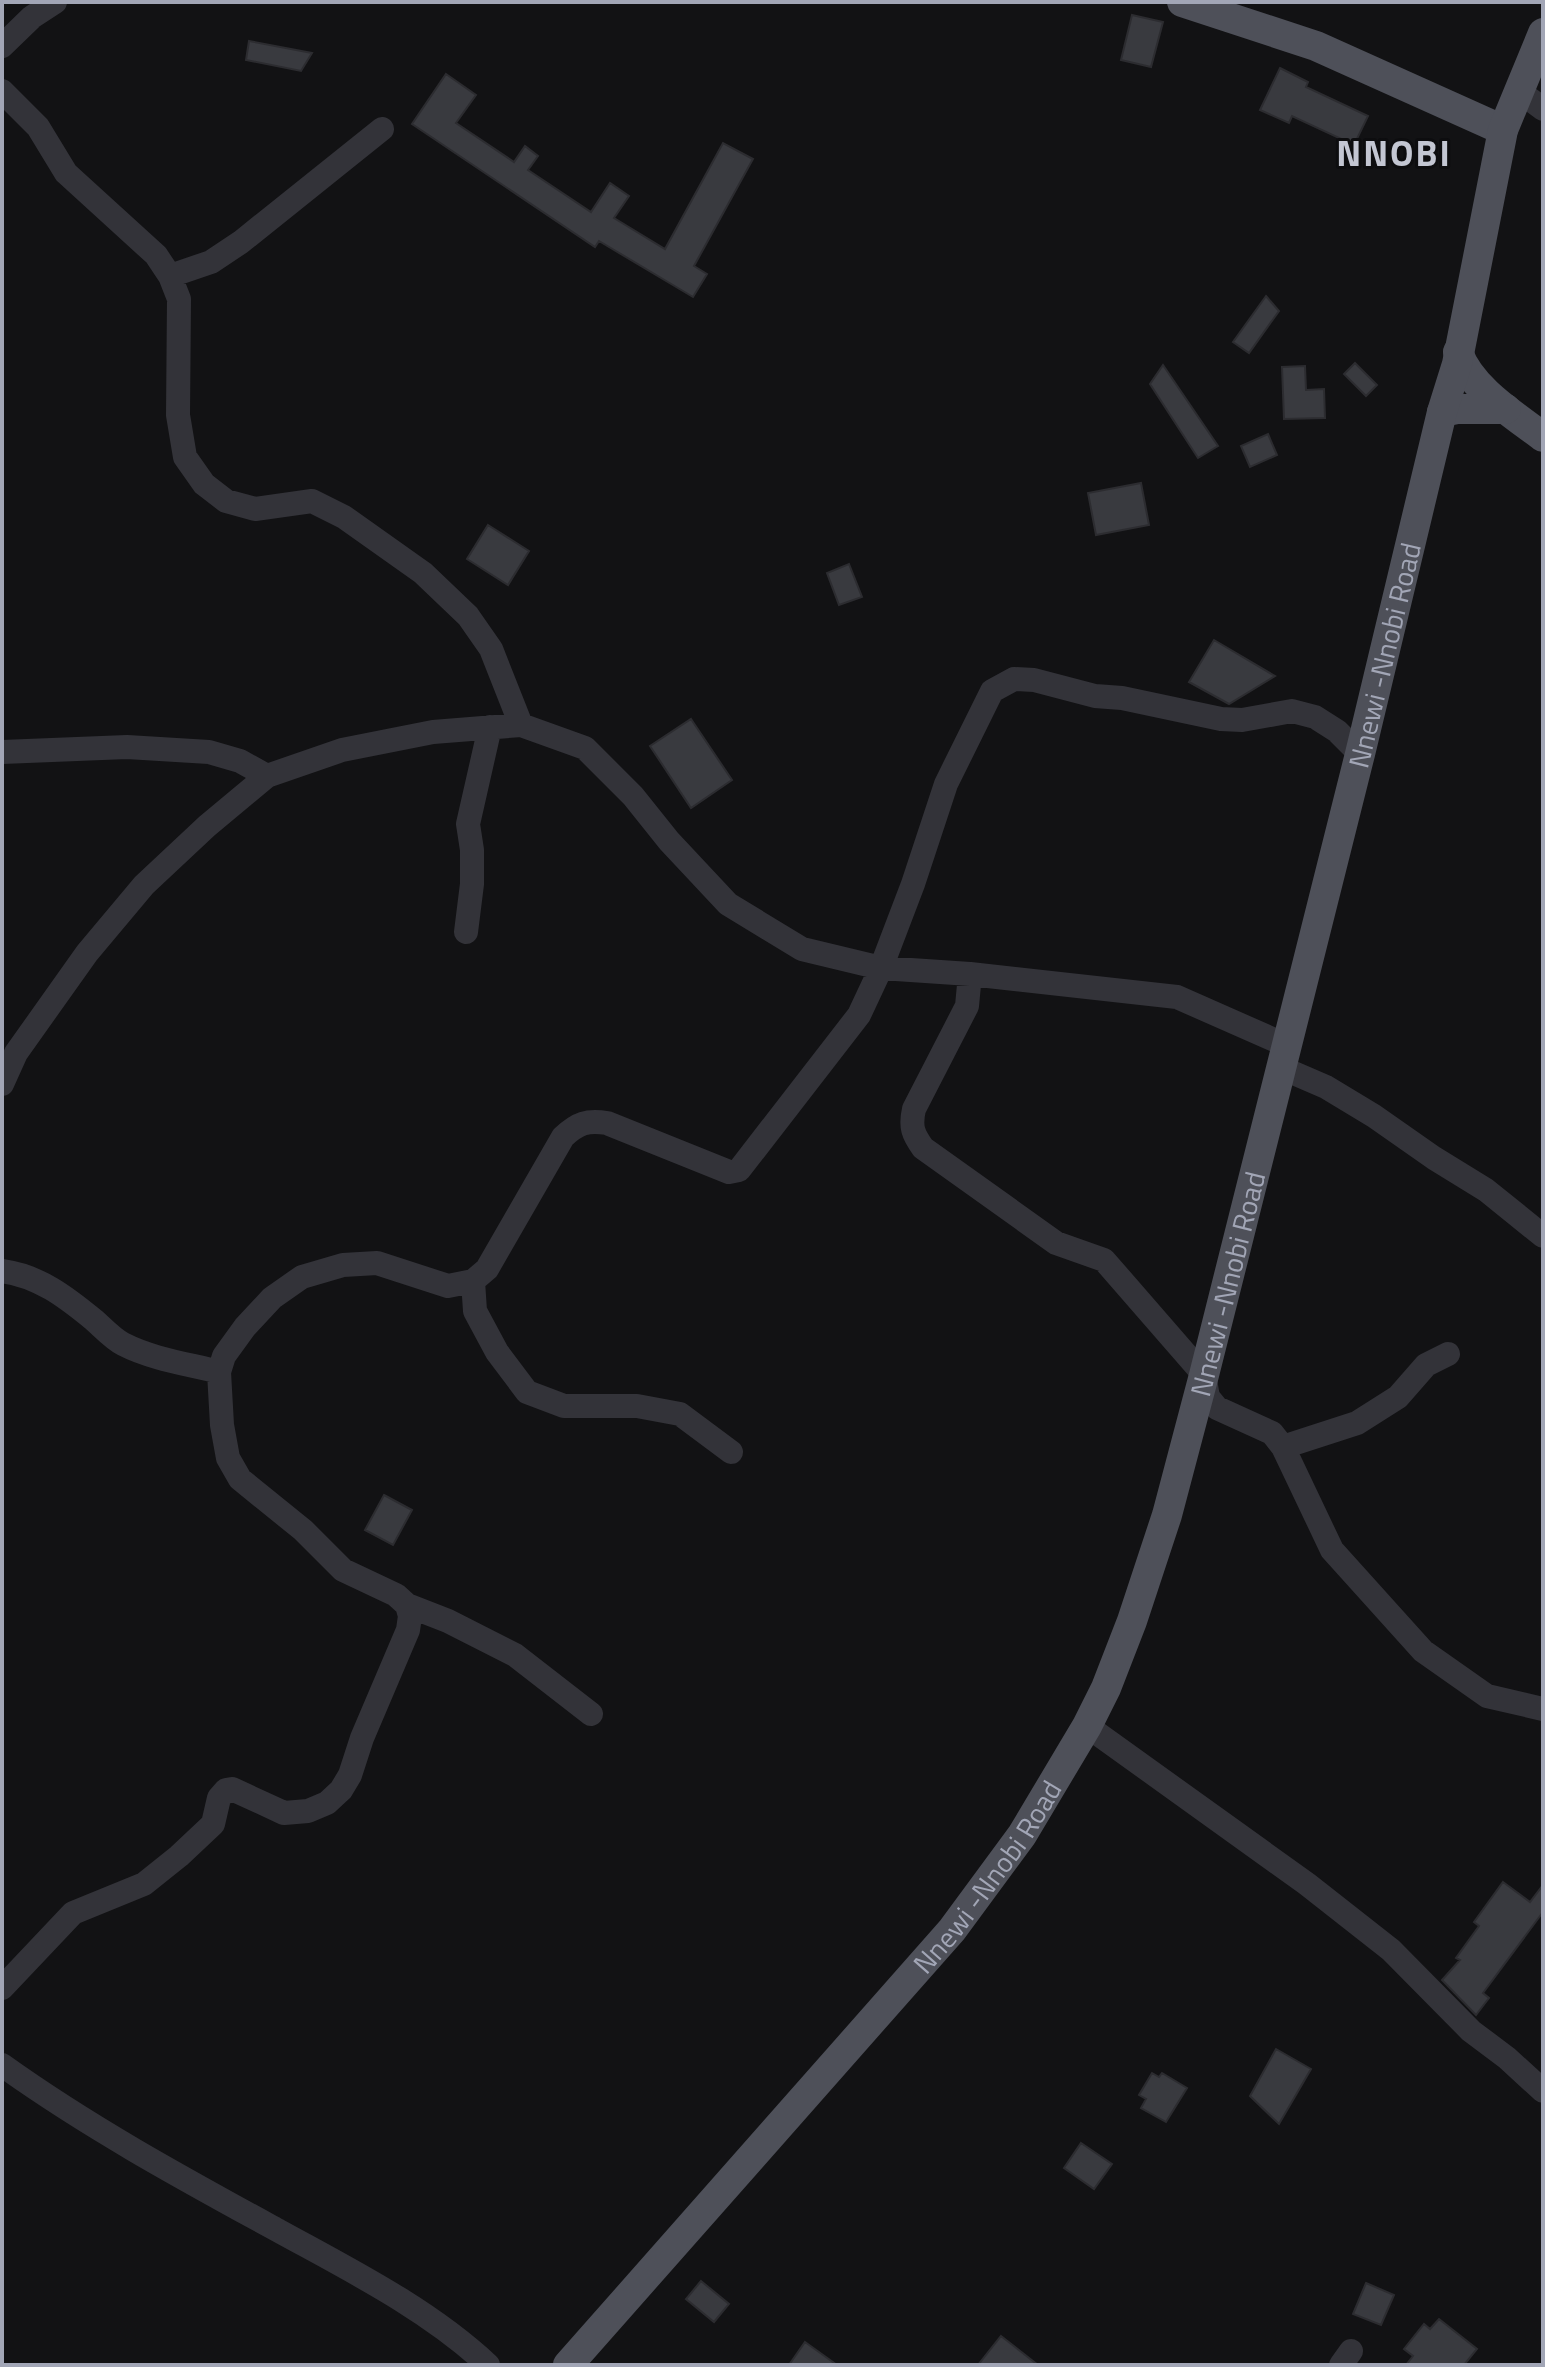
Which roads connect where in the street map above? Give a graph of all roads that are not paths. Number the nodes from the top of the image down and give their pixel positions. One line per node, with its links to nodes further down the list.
1 (55, 2): 4 (street)
2 (1197, 4): 9 (main road)
3 (1543, 33): 6 (main road, Nnewi -Nnobi Road)
4 (2, 46)
5 (2, 91): 10 (street)
6 (1519, 91): 7 (street); 9 (main road, Nnewi -Nnobi Road)
7 (1543, 109)
8 (382, 129): 10 (street)
9 (1503, 130): 11 (main road, Nnewi -Nnobi Road)
10 (170, 276): 15 (street)
11 (1458, 352): 12 (main road); 13 (main road, Nnewi -Nnobi Road)
12 (1506, 409): 13 (main road); 14 (main road)
13 (1442, 412): 18 (main road, Nnewi -Nnobi Road)
14 (1543, 437)
15 (521, 725): 16 (street); 21 (street)
16 (490, 727): 19 (street); 20 (street)
17 (2, 752): 19 (street)
18 (1360, 754): 21 (street); 23 (main road, Nnewi -Nnobi Road)
19 (267, 776): 24 (street)
20 (466, 932)
21 (881, 968): 22 (street); 27 (street)
22 (970, 974): 23 (street); 30 (street)
23 (1285, 1057): 25 (street); 30 (main road, Nnewi -Nnobi Road)
24 (2, 1084)
25 (1543, 1236)
26 (2, 1271): 29 (street)
27 (473, 1281): 29 (street); 32 (street)
28 (1448, 1354): 31 (street)
29 (219, 1372): 33 (street)
30 (1204, 1375): 31 (street); 36 (main road, Nnewi -Nnobi Road)
31 (1283, 1447): 34 (street)
32 (731, 1452)
33 (407, 1605): 35 (street); 37 (street)
34 (1543, 1709)
35 (591, 1714)
36 (1087, 1726): 39 (street); 41 (main road, Nnewi -Nnobi Road)
37 (2, 1988)
38 (2, 2065): 40 (street)
39 (1543, 2091)
40 (488, 2365)
41 (568, 2365)

